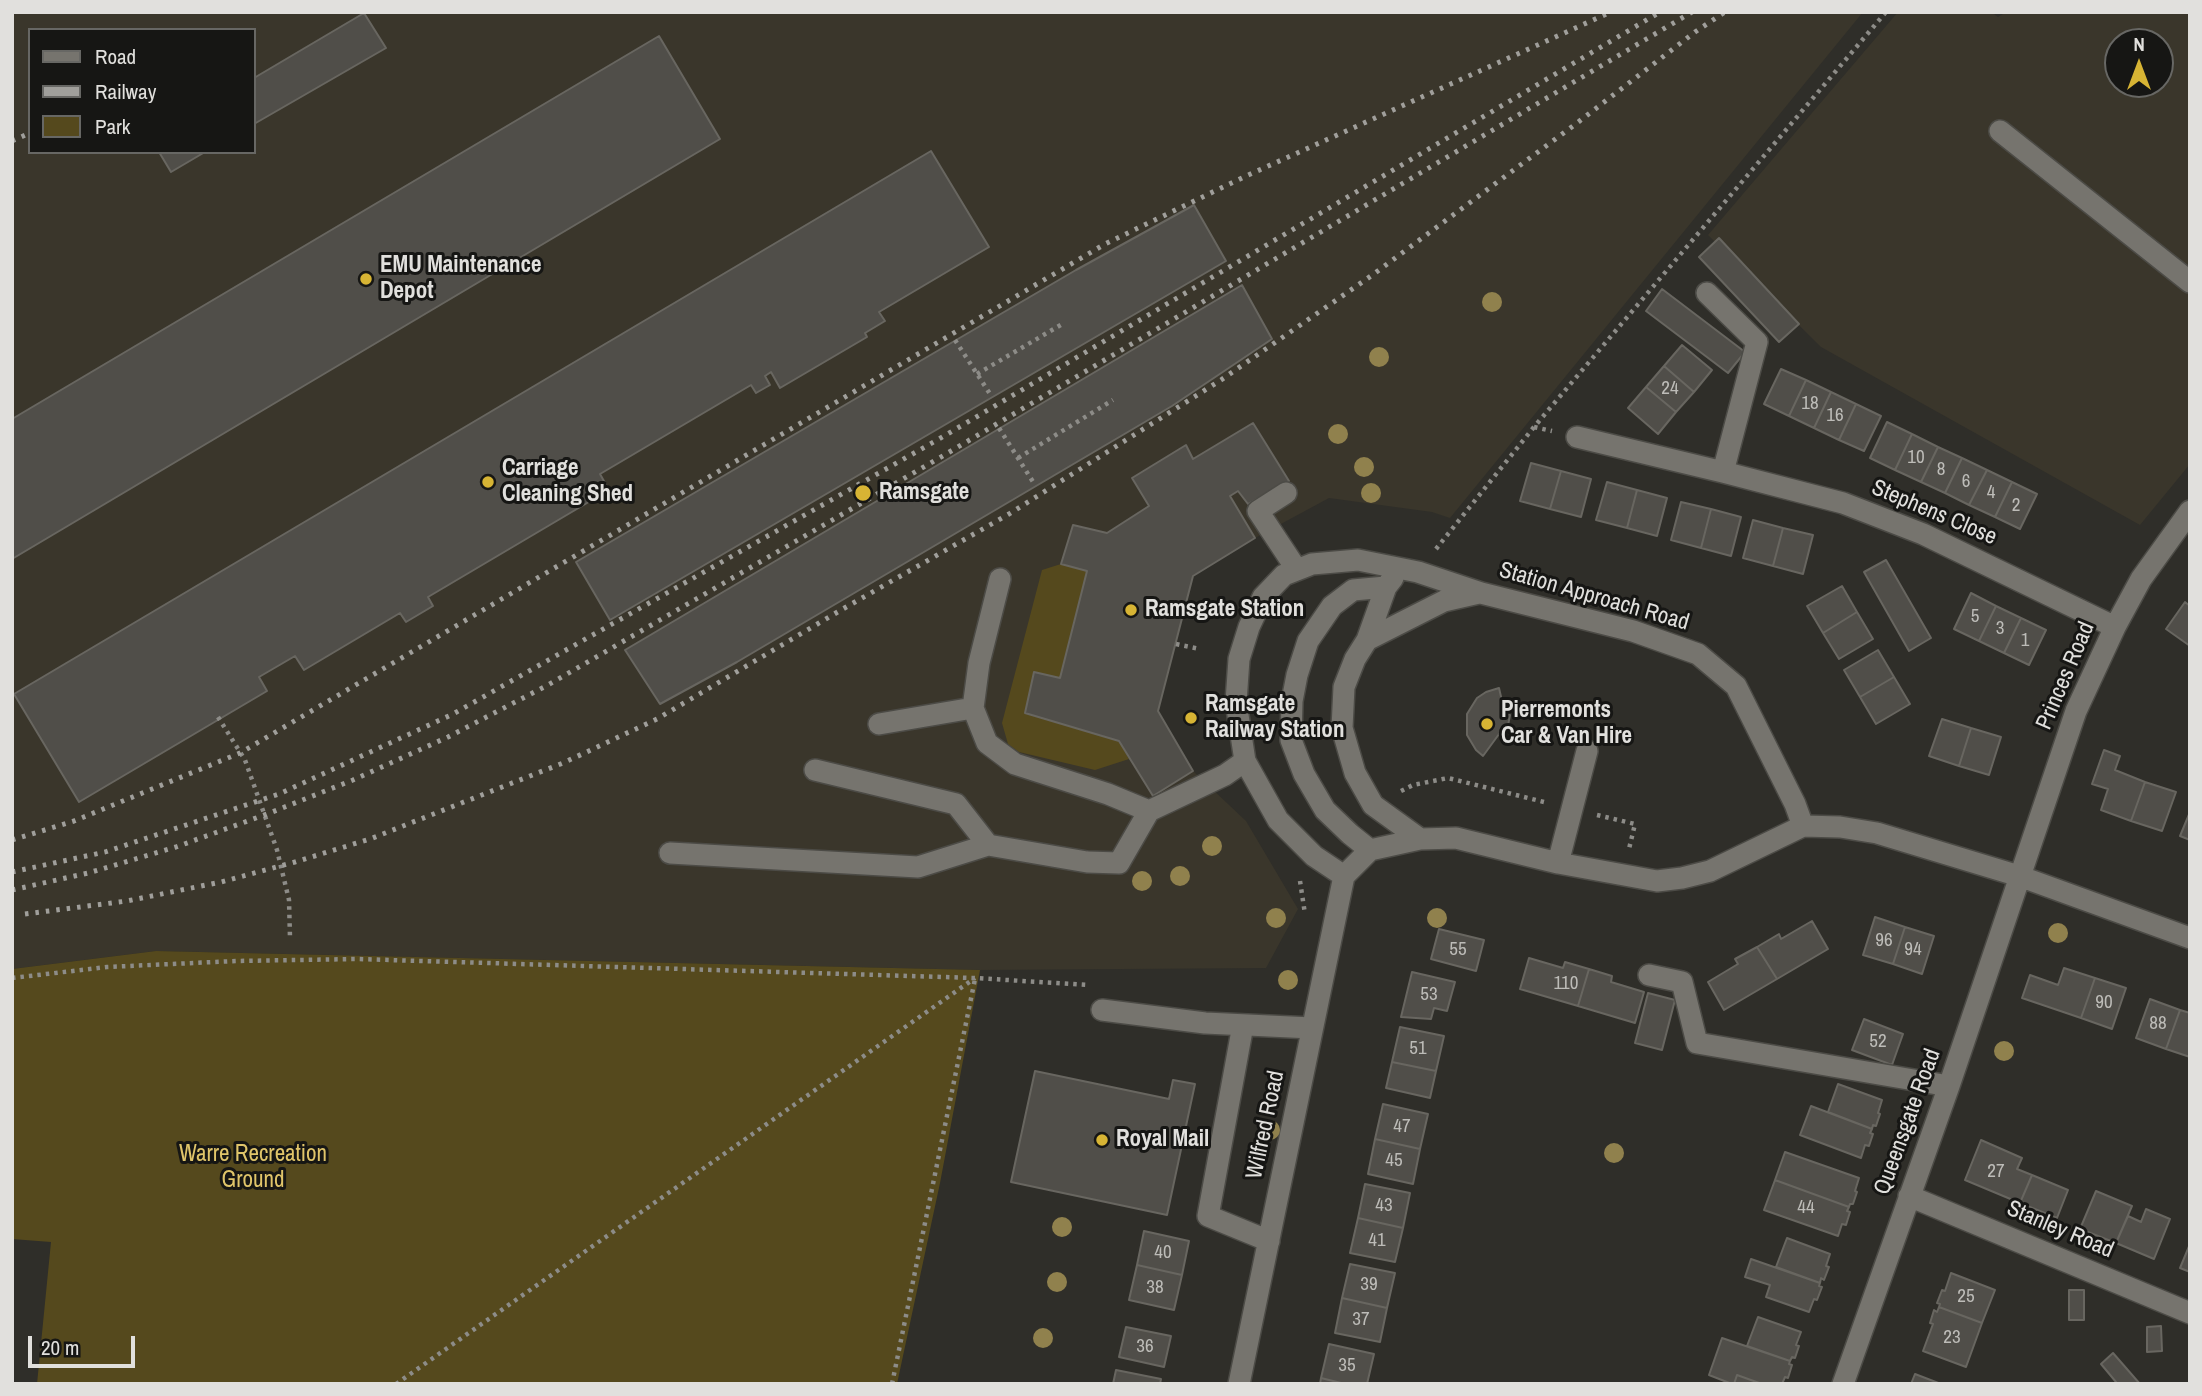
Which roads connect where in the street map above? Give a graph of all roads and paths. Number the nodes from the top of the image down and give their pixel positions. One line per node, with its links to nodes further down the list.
1 (1886, 12): 18 (path)
2 (2000, 131): 3 (street)
3 (2190, 282)
4 (1707, 293): 13 (street)
5 (1064, 323): 7 (path)
6 (955, 340): 7 (path)
7 (977, 374): 8 (path)
8 (992, 397)
9 (1113, 401): 12 (path)
10 (999, 428): 12 (path)
11 (1577, 437): 13 (street, Stephens Close)
12 (1018, 458): 14 (path)
13 (1723, 471): 22 (street, Stephens Close)
14 (1035, 485)
15 (1286, 494): 17 (street)
16 (2190, 511): 22 (street, Princes Road)
17 (1297, 570): 18 (street, Station Approach Road); 30 (street, Station Approach Road)
18 (1410, 570): 20 (street); 21 (street, Station Approach Road)
19 (1000, 579): 26 (street)
20 (1385, 587): 23 (street); 36 (street)
21 (1481, 593): 23 (street, Station Approach Road); 33 (street, Station Approach Road)
22 (2115, 627): 40 (street, Princes Road)
23 (1367, 640): 34 (street)
24 (1176, 644): 25 (path)
25 (1200, 649)
26 (973, 708): 28 (street); 32 (street)
27 (218, 717): 41 (path)
28 (879, 724)
29 (1587, 751): 38 (street)
30 (1245, 761): 32 (street); 39 (street, Station Approach Road)
31 (814, 771): 35 (street)
32 (1149, 811): 35 (street)
33 (1803, 825): 38 (street); 40 (street)
34 (1420, 839): 36 (street); 38 (street)
35 (988, 845): 37 (street)
36 (1370, 850): 39 (street)
37 (670, 853)
38 (1558, 863)
39 (1344, 876): 48 (street, Wilfred Road)
40 (2019, 876): 42 (street); 49 (street, Queensgate Road)
41 (290, 938)
42 (2190, 938)
43 (1650, 975): 49 (street)
44 (12, 978): 45 (path)
45 (975, 978): 53 (path); 54 (path)
46 (1102, 1010): 47 (street)
47 (1243, 1025): 48 (street); 51 (street)
48 (1312, 1028): 51 (street, Wilfred Road)
49 (1949, 1086): 50 (street, Queensgate Road)
50 (1909, 1195): 52 (street, Stanley Road); 56 (street, Queensgate Road)
51 (1269, 1241): 55 (street, Wilfred Road)
52 (2190, 1313)
53 (396, 1384)
54 (892, 1384)
55 (1239, 1384)
56 (1843, 1384)

